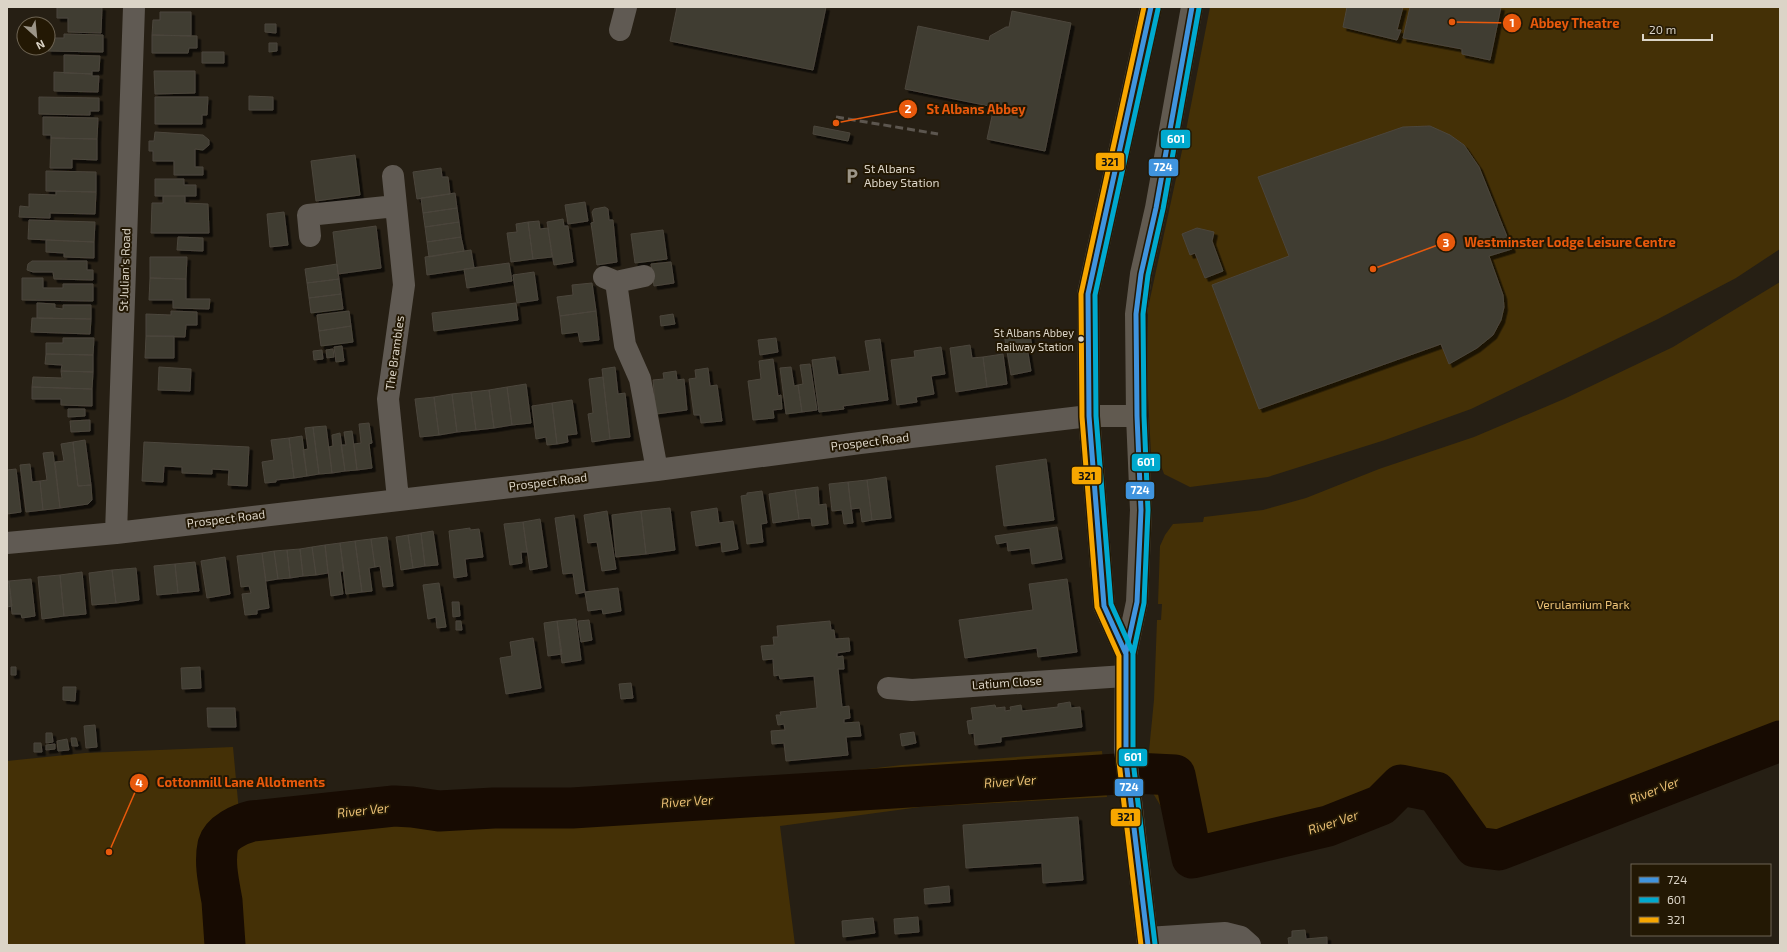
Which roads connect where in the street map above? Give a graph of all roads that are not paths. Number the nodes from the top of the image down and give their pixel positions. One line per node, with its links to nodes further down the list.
1 (134, 7): 14 (street, St Julian's Road)
2 (626, 7): 5 (street)
3 (1151, 7): 10 (main road)
4 (1192, 7): 11 (main road)
5 (620, 30)
6 (393, 176): 7 (street, The Brambles)
7 (396, 206): 8 (street); 13 (street, The Brambles)
8 (310, 236)
9 (644, 276): 12 (street)
10 (1089, 416): 11 (main road); 12 (street, Prospect Road); 16 (main road)
11 (1136, 416): 16 (main road)
12 (657, 470): 13 (street, Prospect Road)
13 (398, 499): 14 (street, Prospect Road)
14 (116, 533): 15 (street, Prospect Road)
15 (7, 543)
16 (1126, 654): 17 (main road)
17 (1125, 676): 18 (street, Latium Close); 19 (main road)
18 (888, 688)
19 (1147, 942): 20 (street)
20 (1250, 945)

